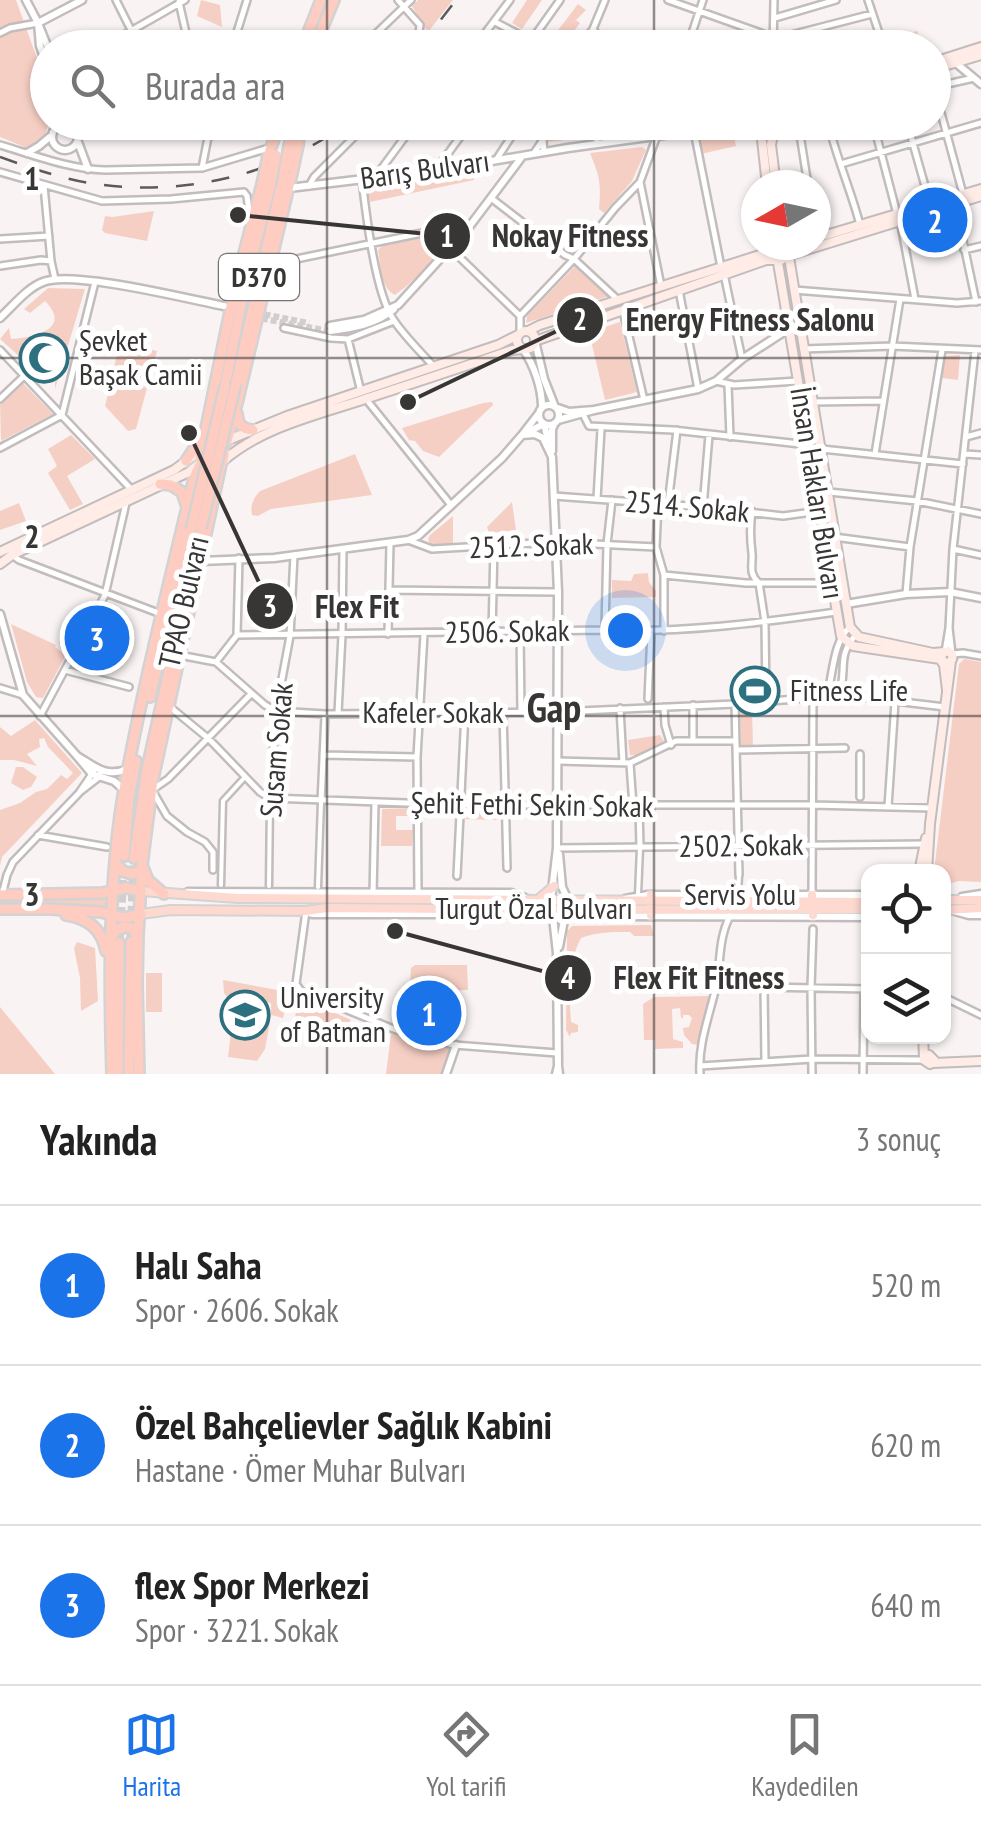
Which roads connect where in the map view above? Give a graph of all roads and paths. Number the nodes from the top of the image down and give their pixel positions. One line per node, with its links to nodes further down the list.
1 (27, 0): 23 (street)
2 (82, 0): 23 (street)
3 (116, 0): 27 (street)
4 (246, 0): 29 (street)
5 (321, 0): 30 (highway)
6 (334, 0): 31 (highway)
7 (398, 0): 18 (street)
8 (411, 0): 18 (street)
9 (510, 0): 22 (street)
10 (560, 0): 36 (street)
11 (605, 0): 24 (street)
12 (668, 0): 19 (street)
13 (703, 0): 19 (street)
14 (774, 0): 21 (street)
15 (836, 0): 21 (street)
16 (868, 0): 20 (street)
17 (182, 1): 27 (street); 28 (street)
18 (404, 7): 32 (street); 33 (street)
19 (699, 10): 37 (street); 38 (street)
20 (872, 14): 40 (street); 41 (street)
21 (775, 18): 39 (street)
22 (494, 22): 34 (street); 35 (street)
23 (38, 23): 25 (street); 26 (street); 42 (street)
24 (593, 28)
25 (39, 30)
26 (41, 30)
27 (131, 30)
28 (186, 30)
29 (237, 30)
30 (309, 30)
31 (322, 30)
32 (380, 30)
33 (419, 30)
34 (488, 30)
35 (512, 30)
36 (539, 30)
37 (693, 30)
38 (753, 30)
39 (773, 30)
40 (813, 30)
41 (878, 30)
42 (0, 32)
43 (981, 51): 44 (main road); 45 (main road)
44 (951, 61)
45 (956, 62): 46 (main road); 47 (street)
46 (951, 63)
47 (980, 82): 48 (street)
48 (951, 85)
49 (980, 123): 50 (street); 51 (street)
50 (951, 132)
51 (981, 134)
52 (45, 140): 82 (street)
53 (55, 140): 54 (street)
54 (75, 140)
55 (78, 140): 88 (street)
56 (208, 140): 87 (street)
57 (275, 140): 79 (highway, D370)
58 (295, 140): 89 (highway, D370, bridge)
59 (350, 140): 100 (street)
60 (403, 140): 95 (street)
61 (458, 140): 90 (street)
62 (510, 140): 85 (street)
63 (542, 140): 80 (street); 83 (street)
64 (596, 140): 77 (street)
65 (626, 140): 77 (street, Barış Bulvarı)
66 (656, 140): 97 (street)
67 (696, 140): 127 (street)
68 (762, 140): 91 (main road)
69 (772, 140): 92 (main road)
70 (801, 140): 93 (street)
71 (832, 140): 86 (street)
72 (878, 140): 81 (street)
73 (911, 140): 76 (street)
74 (922, 140): 76 (street)
75 (949, 140): 103 (street)
76 (912, 143): 81 (street); 106 (street)
77 (596, 144): 80 (street, Barış Bulvarı)
78 (0, 145): 82 (street)
79 (273, 147): 87 (street); 99 (highway, D370, bridge); 99 (highway, bridge)
80 (544, 152): 83 (street, Barış Bulvarı)
81 (881, 152): 86 (street); 107 (street)
82 (27, 153): 88 (street)
83 (532, 155): 84 (street, Barış Bulvarı)
84 (522, 156): 85 (street, Barış Bulvarı); 104 (street)
85 (496, 160): 90 (street, Barış Bulvarı)
86 (841, 164): 109 (street)
87 (202, 168): 88 (street)
88 (88, 169)
89 (288, 170): 101 (highway); 213 (highway, TPAO Bulvarı / D370, bridge)
90 (439, 170): 95 (street, Barış Bulvarı)
91 (765, 170)
92 (774, 170)
93 (806, 170)
94 (0, 172): 98 (street)
95 (375, 178): 96 (street, Barış Bulvarı)
96 (362, 180): 100 (street, Barış Bulvarı); 115 (street)
97 (640, 182): 119 (street); 130 (street)
98 (44, 186): 108 (street); 112 (street)
99 (266, 186): 108 (highway, TPAO Bulvarı); 213 (highway, TPAO Bulvarı / D370, bridge)
100 (308, 187): 101 (street, Barış Bulvarı)
101 (288, 188): 125 (highway)
102 (981, 192): 103 (main road); 105 (main road)
103 (963, 194): 106 (main road)
104 (491, 198): 110 (street); 119 (street)
105 (955, 203): 107 (main road); 118 (street)
106 (930, 204): 107 (main road)
107 (899, 217): 109 (main road); 114 (main road); 134 (street)
108 (252, 222): 177 (highway, TPAO Bulvarı)
109 (860, 225): 111 (main road)
110 (469, 227): 115 (street); 117 (street)
111 (831, 232)
112 (49, 236): 113 (street); 124 (street)
113 (0, 240)
114 (831, 241)
115 (372, 245): 125 (street); 138 (street)
116 (981, 246): 118 (street)
117 (450, 248): 138 (street); 139 (street)
118 (963, 250): 135 (street)
119 (574, 259): 136 (street); 139 (street)
120 (750, 260): 127 (main road)
121 (766, 260): 127 (main road)
122 (783, 260): 143 (main road, İnsan Hakları Bulvarı)
123 (784, 260): 132 (main road, İnsan Hakları Bulvarı)
124 (51, 261): 126 (street); 128 (street)
125 (272, 264): 165 (highway)
126 (0, 266)
127 (723, 271): 130 (main road); 131 (main road); 153 (street)
128 (55, 280): 129 (street); 140 (street)
129 (95, 282): 137 (street); 170 (street)
130 (662, 286): 136 (main road)
131 (679, 290): 136 (main road); 159 (street)
132 (794, 290): 133 (street); 149 (main road, İnsan Hakları Bulvarı)
133 (900, 298): 134 (street); 147 (street)
134 (915, 300): 135 (street)
135 (978, 302)
136 (620, 305): 144 (main road); 146 (main road); 162 (street)
137 (223, 308)
138 (391, 315): 142 (street); 145 (street); 154 (street)
139 (520, 316): 144 (street)
140 (0, 318)
141 (284, 328): 145 (street)
142 (330, 328)
143 (790, 328): 153 (street); 157 (main road, İnsan Hakları Bulvarı)
144 (522, 333): 146 (main road); 148 (main road); 154 (main road)
145 (348, 338): 160 (street)
146 (535, 340): 148 (main road); 166 (street)
147 (892, 346): 149 (street); 151 (street); 163 (street)
148 (523, 349): 160 (main road); 167 (street)
149 (804, 349): 164 (main road, İnsan Hakları Bulvarı)
150 (0, 350): 155 (street)
151 (942, 350): 152 (street); 192 (street)
152 (978, 350): 181 (street)
153 (742, 359): 156 (street)
154 (434, 367): 160 (main road)
155 (23, 377): 161 (street); 170 (street)
156 (716, 381): 158 (street); 159 (street)
157 (799, 381): 158 (street); 184 (main road, İnsan Hakları Bulvarı)
158 (728, 384): 182 (street)
159 (698, 389): 162 (street)
160 (364, 396): 175 (main road); 194 (main road); 206 (street)
161 (0, 399)
162 (644, 400): 168 (street)
163 (883, 401): 164 (street); 188 (street)
164 (812, 402): 186 (main road, İnsan Hakları Bulvarı)
165 (238, 404): 175 (highway); 183 (highway)
166 (555, 407): 167 (street); 168 (street); 171 (street)
167 (540, 410): 172 (street); 180 (street)
168 (594, 410): 169 (street); 173 (street)
169 (583, 414): 171 (street); 173 (street)
170 (62, 416): 185 (street); 197 (street)
171 (556, 422): 172 (street); 191 (street)
172 (544, 424): 180 (street); 191 (street)
173 (589, 426): 174 (street)
174 (602, 429): 176 (street); 200 (street)
175 (253, 430): 183 (main road)
176 (676, 430): 178 (street); 205 (street)
177 (204, 432): 187 (highway, TPAO Bulvarı); 193 (highway)
178 (709, 434): 182 (street); 207 (street)
179 (981, 434): 181 (street)
180 (522, 435): 191 (street); 206 (street)
181 (966, 437): 189 (street)
182 (730, 438): 184 (street)
183 (222, 444): 187 (highway); 194 (highway)
184 (809, 446): 211 (main road, İnsan Hakları Bulvarı)
185 (0, 448)
186 (820, 449): 188 (street); 198 (main road, İnsan Hakları Bulvarı)
187 (201, 453): 193 (main road); 194 (highway); 196 (main road); 209 (highway, TPAO Bulvarı)
188 (875, 454): 192 (street)
189 (965, 454): 190 (street); 195 (street)
190 (981, 455)
191 (552, 456): 199 (street)
192 (924, 458): 195 (street); 203 (street)
193 (186, 461): 197 (main road)
194 (222, 462): 229 (highway, TPAO Bulvarı)
195 (963, 464): 208 (street)
196 (160, 484): 201 (main road); 209 (highway)
197 (131, 489): 224 (main road)
198 (826, 492): 203 (street); 214 (main road, İnsan Hakları Bulvarı)
199 (554, 496): 200 (street, 2514. Sokak); 217 (street)
200 (598, 499): 202 (street, 2514. Sokak)
201 (127, 500): 225 (main road); 239 (street)
202 (612, 500): 204 (street, 2514. Sokak); 218 (street)
203 (917, 502): 208 (street); 221 (street)
204 (658, 503): 205 (street, 2514. Sokak); 220 (street)
205 (668, 504): 207 (street, 2514. Sokak)
206 (451, 505): 215 (street)
207 (702, 506): 210 (street, 2514. Sokak)
208 (958, 508): 212 (street); 222 (street)
209 (186, 510): 244 (highway, TPAO Bulvarı)
210 (752, 511): 211 (street, 2514. Sokak); 233 (street)
211 (820, 511): 232 (main road, İnsan Hakları Bulvarı)
212 (981, 514)
213 (196, 529): 328 (highway, TPAO Bulvarı / D370)
214 (834, 536): 221 (street); 241 (main road, İnsan Hakları Bulvarı)
215 (408, 540): 216 (street); 219 (street, 2512. Sokak)
216 (390, 542): 223 (street); 234 (street)
217 (557, 542): 218 (street, 2512. Sokak); 219 (street, 2512. Sokak); 236 (street)
218 (607, 544): 220 (street, 2512. Sokak); 246 (street)
219 (494, 546): 235 (street)
220 (656, 547): 231 (street)
221 (910, 547): 238 (street)
222 (954, 548): 227 (street); 237 (street)
223 (343, 549): 226 (street); 256 (street)
224 (0, 552)
225 (12, 555): 230 (main road); 239 (street)
226 (294, 555): 228 (street); 257 (street, Susam Sokak)
227 (981, 555)
228 (240, 558): 229 (street); 255 (street)
229 (201, 561): 259 (highway, TPAO Bulvarı)
230 (0, 564)
231 (664, 575): 233 (street); 247 (street)
232 (832, 583): 233 (street); 242 (main road, İnsan Hakları Bulvarı)
233 (759, 584): 245 (street)
234 (388, 590): 235 (street); 253 (street)
235 (494, 591): 236 (street); 252 (street)
236 (558, 592): 250 (street)
237 (950, 592): 238 (street); 240 (street); 261 (street)
238 (906, 594): 241 (street)
239 (105, 595): 244 (street); 263 (street)
240 (981, 598)
241 (844, 604): 248 (main road, İnsan Hakları Bulvarı)
242 (836, 612): 245 (street, 2506. Sokak); 258 (main road, İnsan Hakları Bulvarı)
243 (0, 614): 266 (street)
244 (160, 614): 301 (highway, TPAO Bulvarı)
245 (765, 622): 247 (street, 2506. Sokak); 271 (street)
246 (604, 630): 250 (street, 2506. Sokak); 251 (street, 2506. Sokak)
247 (664, 631): 251 (street, 2506. Sokak)
248 (853, 631): 258 (street); 258 (street); 261 (main road, İnsan Hakları Bulvarı)
249 (520, 632): 250 (street, 2506. Sokak); 252 (street, 2506. Sokak); 283 (street)
250 (558, 632): 284 (street)
251 (651, 632): 273 (street)
252 (492, 633): 254 (street, 2506. Sokak)
253 (388, 634): 254 (street, 2506. Sokak); 256 (street, 2506. Sokak)
254 (424, 634): 286 (street)
255 (237, 635): 257 (street, 2506. Sokak); 262 (street)
256 (342, 635): 257 (street, 2506. Sokak); 285 (street)
257 (290, 636): 280 (street, Susam Sokak)
258 (845, 640): 261 (main road); 268 (street); 269 (street)
259 (179, 654): 262 (street); 275 (highway, TPAO Bulvarı)
260 (981, 656): 261 (street)
261 (948, 657): 278 (main road)
262 (216, 662): 267 (street)
263 (65, 670): 265 (street); 288 (street)
264 (0, 688): 266 (street)
265 (129, 688)
266 (23, 694): 288 (street)
267 (251, 694): 280 (street); 289 (street)
268 (827, 696): 269 (street, Kafeler Sokak); 270 (street, Kafeler Sokak)
269 (838, 696): 272 (street, Kafeler Sokak)
270 (813, 699): 271 (street, Kafeler Sokak); 293 (street)
271 (766, 702): 274 (street, Kafeler Sokak)
272 (895, 702): 278 (street, Kafeler Sokak); 318 (street)
273 (648, 703): 277 (street, Kafeler Sokak); 279 (street, Kafeler Sokak)
274 (735, 704): 276 (street, Kafeler Sokak); 291 (street)
275 (168, 705): 289 (street); 305 (highway, TPAO Bulvarı)
276 (692, 706): 277 (street, Kafeler Sokak); 290 (street)
277 (664, 707): 292 (street)
278 (945, 707): 319 (main road)
279 (620, 708): 284 (street, Kafeler Sokak); 300 (street)
280 (276, 711): 287 (street, Kafeler Sokak); 307 (street, Susam Sokak)
281 (465, 712): 282 (street, Kafeler Sokak); 286 (street, Kafeler Sokak); 311 (street)
282 (503, 712): 283 (street, Kafeler Sokak); 314 (street)
283 (521, 712): 284 (street, Kafeler Sokak)
284 (558, 712): 299 (street)
285 (338, 713): 286 (street, Kafeler Sokak); 287 (street, Kafeler Sokak)
286 (420, 713): 298 (street)
287 (325, 714): 297 (street)
288 (40, 716): 302 (street)
289 (209, 739): 303 (street); 305 (street)
290 (692, 740): 291 (street); 292 (street)
291 (736, 742): 295 (street)
292 (671, 745): 300 (street)
293 (813, 748): 294 (street); 295 (street); 313 (street)
294 (845, 748)
295 (736, 750): 317 (street)
296 (860, 754): 306 (street)
297 (323, 756): 298 (street); 308 (street)
298 (417, 757): 310 (street)
299 (558, 761): 300 (street); 312 (street)
300 (627, 763): 315 (street)
301 (129, 768): 302 (street); 304 (highway, TPAO Bulvarı)
302 (98, 772): 304 (street); 321 (street)
303 (245, 777): 307 (street); 335 (street)
304 (124, 790): 328 (highway, TPAO Bulvarı)
305 (152, 790): 328 (highway, TPAO Bulvarı); 332 (street)
306 (860, 797): 316 (street)
307 (270, 798): 308 (street, Şehit Fethi Sekin Sokak); 336 (street, Susam Sokak)
308 (321, 802): 309 (street, Şehit Fethi Sekin Sokak); 338 (street)
309 (375, 803): 310 (street, Şehit Fethi Sekin Sokak); 342 (street)
310 (417, 804): 311 (street, Şehit Fethi Sekin Sokak); 343 (street)
311 (462, 805): 314 (street, Şehit Fethi Sekin Sokak); 334 (street)
312 (558, 805): 314 (street, Şehit Fethi Sekin Sokak); 315 (street, Şehit Fethi Sekin Sokak); 326 (street)
313 (812, 805): 316 (street, Şehit Fethi Sekin Sokak); 317 (street, Şehit Fethi Sekin Sokak); 323 (street)
314 (505, 806): 331 (street)
315 (636, 806): 317 (street, Şehit Fethi Sekin Sokak); 327 (street)
316 (859, 806): 318 (street, Şehit Fethi Sekin Sokak)
317 (736, 807): 324 (street)
318 (888, 807): 319 (street, Şehit Fethi Sekin Sokak)
319 (932, 808): 320 (main road)
320 (930, 824): 322 (main road); 330 (main road)
321 (38, 835): 325 (street); 344 (street)
322 (924, 844): 323 (street, 2502. Sokak); 329 (main road)
323 (812, 845): 324 (street, 2502. Sokak); 354 (street)
324 (738, 846): 327 (street, 2502. Sokak); 333 (street)
325 (107, 847)
326 (557, 848): 327 (street, 2502. Sokak); 337 (street); 352 (street)
327 (640, 848): 346 (street)
328 (129, 859): 339 (highway, TPAO Bulvarı); 340 (highway, TPAO Bulvarı); 341 (highway)
329 (923, 864)
330 (924, 864)
331 (508, 868)
332 (213, 870)
333 (739, 875): 347 (street)
334 (457, 876)
335 (220, 886)
336 (269, 886)
337 (554, 886): 350 (main road); 351 (street)
338 (318, 887)
339 (113, 890): 340 (highway); 344 (highway); 367 (highway, TPAO Bulvarı)
340 (142, 891): 341 (main road, Turgut Özal Bulvarı); 366 (highway, TPAO Bulvarı)
341 (164, 894): 345 (main road, Turgut Özal Bulvarı)
342 (373, 894): 343 (street); 345 (street)
343 (418, 894): 349 (street)
344 (1, 895)
345 (180, 895): 349 (main road, Turgut Özal Bulvarı)
346 (638, 895): 353 (street, Servis Yolu); 357 (street, Servis Yolu)
347 (738, 896): 354 (street, Servis Yolu); 357 (street, Servis Yolu)
348 (981, 897): 356 (main road)
349 (526, 898): 350 (main road, Turgut Özal Bulvarı)
350 (540, 899): 351 (main road, Turgut Özal Bulvarı)
351 (551, 899): 352 (main road, Turgut Özal Bulvarı); 365 (street)
352 (568, 900): 353 (main road, Turgut Özal Bulvarı)
353 (612, 902): 357 (main road, Turgut Özal Bulvarı)
354 (812, 902): 355 (main road, Turgut Özal Bulvarı); 357 (main road, Turgut Özal Bulvarı); 368 (street); 369 (street); 371 (street)
355 (861, 902)
356 (951, 904)
357 (651, 905): 361 (main road, Turgut Özal Bulvarı); 369 (street)
358 (951, 906): 364 (main road)
359 (0, 909): 360 (highway)
360 (55, 909): 367 (highway); 374 (highway)
361 (570, 910): 365 (main road, Turgut Özal Bulvarı); 373 (street)
362 (162, 911): 363 (main road, Turgut Özal Bulvarı); 366 (main road, Turgut Özal Bulvarı); 370 (main road)
363 (306, 911): 365 (main road, Turgut Özal Bulvarı); 382 (street)
364 (981, 911)
365 (549, 913): 373 (street)
366 (141, 914): 367 (highway); 370 (highway, TPAO Bulvarı)
367 (112, 915): 372 (highway, TPAO Bulvarı)
368 (861, 915)
369 (730, 916): 375 (street)
370 (140, 926): 372 (highway, TPAO Bulvarı)
371 (813, 929): 377 (street)
372 (125, 942): 374 (highway); 391 (highway); 392 (highway); 393 (highway)
373 (557, 953): 383 (street)
374 (110, 960): 391 (highway)
375 (716, 984): 376 (street); 389 (street)
376 (764, 987): 377 (street); 387 (street)
377 (811, 988): 378 (street); 384 (street)
378 (861, 989)
379 (951, 1000): 380 (street)
380 (981, 1014)
381 (864, 1044): 385 (street)
382 (456, 1045): 383 (street); 394 (street)
383 (557, 1053): 390 (street)
384 (812, 1059): 385 (street); 387 (street); 395 (street)
385 (863, 1059): 388 (street); 396 (street)
386 (981, 1061): 388 (main road)
387 (764, 1062): 389 (street)
388 (929, 1063)
389 (700, 1070)
390 (558, 1071)
391 (115, 1074)
392 (129, 1074)
393 (139, 1074)
394 (446, 1074)
395 (812, 1074)
396 (863, 1074)

